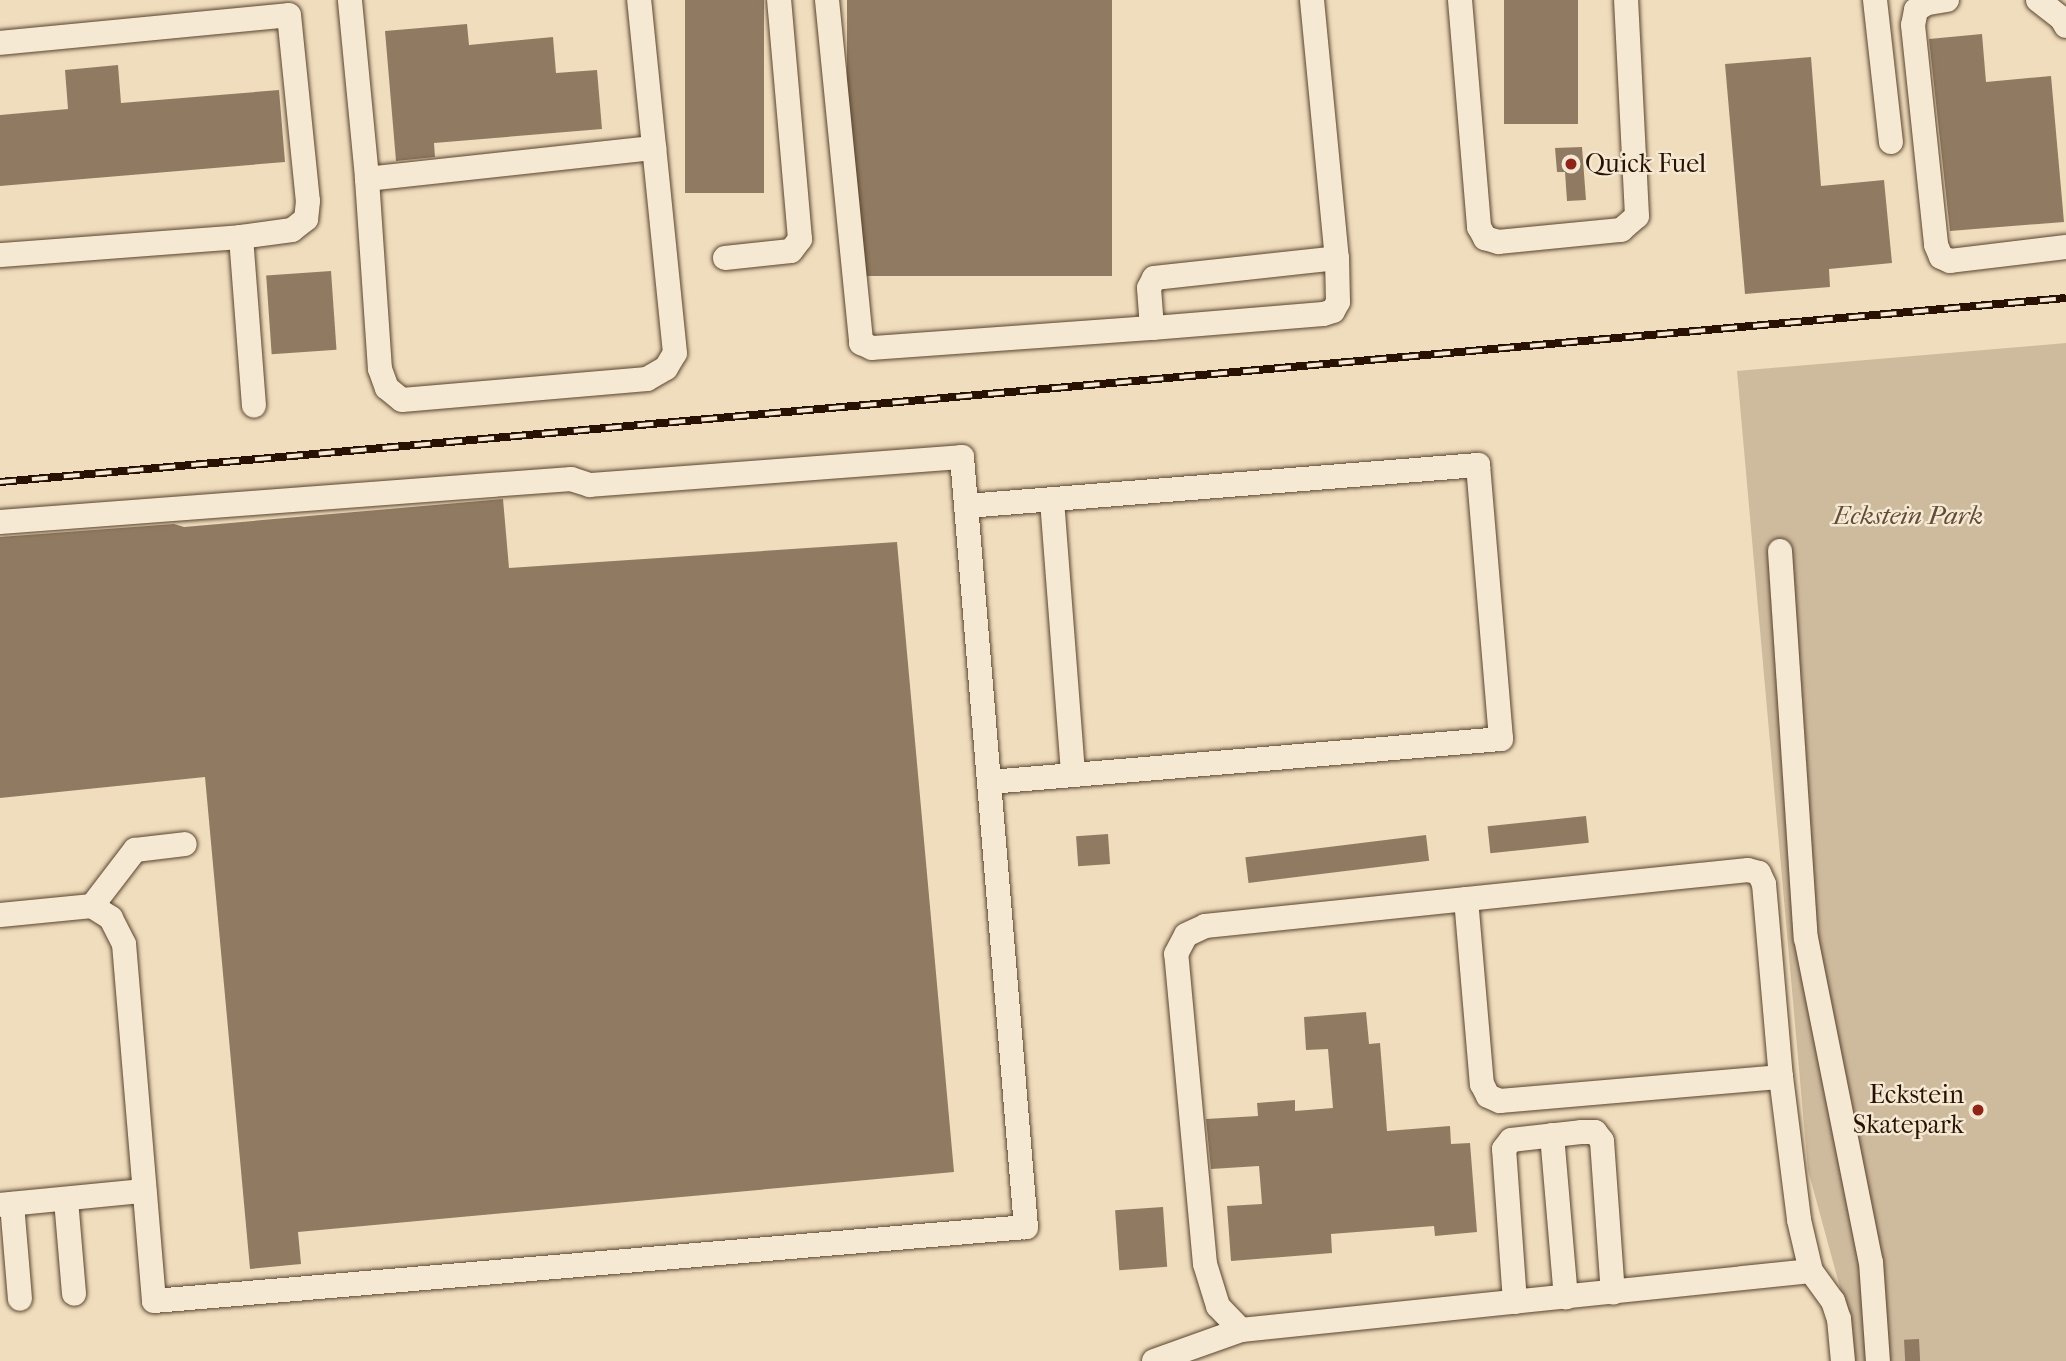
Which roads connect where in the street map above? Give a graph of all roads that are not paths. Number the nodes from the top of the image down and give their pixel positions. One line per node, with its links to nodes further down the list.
1 (350, 0): 2 (lane); 17 (lane)
2 (358, 0)
3 (639, 0): 16 (lane)
4 (779, 0): 21 (lane)
5 (827, 0): 23 (lane)
6 (1312, 0): 22 (lane)
7 (1460, 0): 8 (lane)
8 (1626, 0)
9 (1875, 0): 15 (lane)
10 (1947, 0): 19 (lane)
11 (2038, 0): 13 (lane)
12 (288, 7): 14 (lane); 18 (lane)
13 (2066, 26)
14 (0, 43)
15 (1891, 142)
16 (654, 148): 17 (lane); 17 (lane)
17 (367, 179)
18 (241, 237): 20 (lane); 24 (lane)
19 (2066, 247)
20 (0, 255)
21 (725, 258)
22 (1337, 258): 23 (lane); 23 (lane)
23 (1152, 328)
24 (254, 405)
25 (1052, 499): 26 (lane); 29 (lane); 29 (lane)
26 (967, 506): 27 (lane); 30 (lane)
27 (0, 522)
28 (1780, 551): 49 (lane)
29 (1073, 774): 30 (lane)
30 (990, 782): 37 (lane)
31 (185, 844): 33 (lane)
32 (1466, 899): 35 (lane); 35 (lane); 46 (lane)
33 (92, 906): 34 (lane); 37 (lane)
34 (0, 915)
35 (1781, 1077): 40 (lane)
36 (1552, 1135): 41 (lane); 43 (lane); 45 (lane)
37 (144, 1191): 38 (lane)
38 (66, 1200): 39 (lane); 42 (lane)
39 (6, 1205): 44 (lane)
40 (1811, 1271): 41 (lane); 48 (lane)
41 (1613, 1293): 43 (lane)
42 (74, 1294)
43 (1566, 1297): 45 (lane)
44 (20, 1299)
45 (1515, 1302): 46 (lane)
46 (1241, 1330): 47 (lane)
47 (1154, 1361)
48 (1843, 1361)
49 (1878, 1361)

